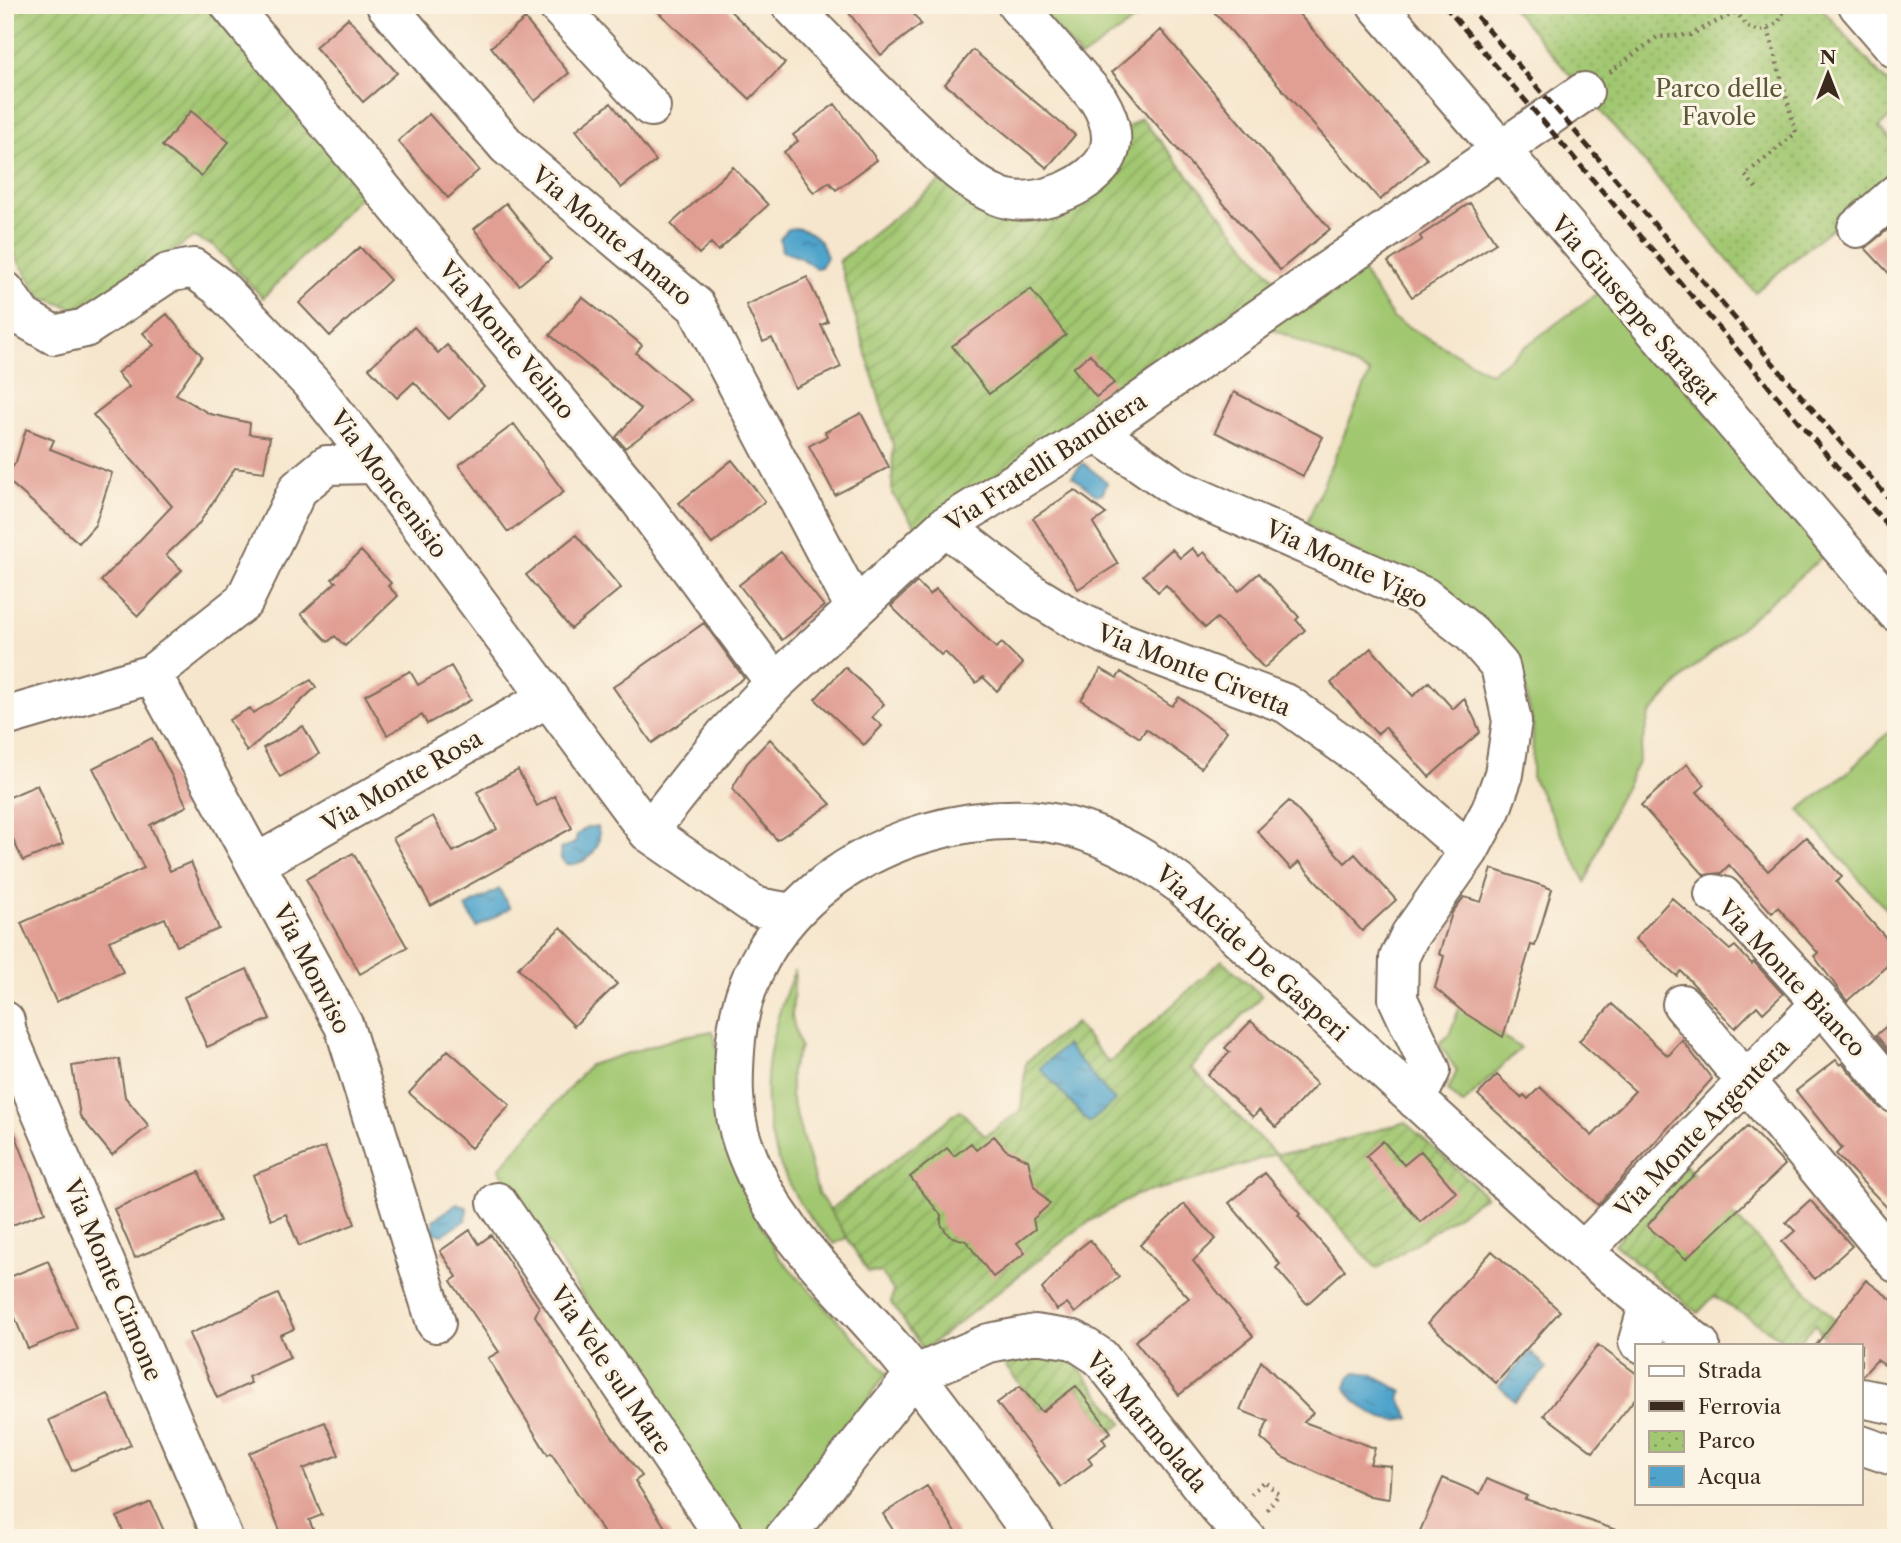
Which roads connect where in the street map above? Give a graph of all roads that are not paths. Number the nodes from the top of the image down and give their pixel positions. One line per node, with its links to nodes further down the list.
1 (230, 5): 21 (street, Via Monte Velino)
2 (386, 5): 18 (street, Via Monte Amaro)
3 (557, 5): 10 (street)
4 (791, 5): 5 (street)
5 (1017, 5)
6 (1377, 5): 11 (street, Via Giuseppe Saragat)
7 (1858, 5): 8 (street)
8 (1896, 49)
9 (1584, 92): 11 (street, Via Fratelli Bandiera)
10 (651, 107)
11 (1498, 150): 15 (street, Via Fratelli Bandiera); 19 (street, Via Giuseppe Saragat)
12 (1896, 194): 13 (street)
13 (1857, 228)
14 (5, 291): 16 (street, Via Moncenisio)
15 (1096, 432): 17 (street, Via Fratelli Bandiera); 25 (street, Via Monte Vigo)
16 (375, 464): 20 (street); 22 (street, Via Moncenisio)
17 (944, 526): 18 (street, Via Fratelli Bandiera); 25 (street, Via Monte Civetta)
18 (855, 608): 21 (street, Via Fratelli Bandiera)
19 (1896, 612)
20 (152, 674): 23 (street); 26 (street, Via Monviso)
21 (775, 683): 24 (street, Via Fratelli Bandiera)
22 (547, 698): 24 (street, Via Moncenisio); 26 (street, Via Monte Rosa)
23 (5, 717)
24 (648, 832): 28 (street, Via Moncenisio)
25 (1469, 851): 34 (street, Via Monte Vigo)
26 (257, 863): 39 (street, Via Monviso)
27 (1714, 894): 29 (street, Via Monte Bianco)
28 (792, 913): 34 (street, Via Alcide De Gasperi); 42 (street, Via Alcide De Gasperi)
29 (1821, 1003): 32 (street, Via Monte Argentera); 33 (street, Via Monte Bianco)
30 (1682, 1004): 32 (street)
31 (5, 1021): 47 (street, Via Monte Cimone)
32 (1747, 1080): 36 (street, Via Monte Argentera); 37 (street)
33 (1896, 1094)
34 (1416, 1100): 36 (street, Via Alcide De Gasperi)
35 (497, 1202): 48 (street, Via Vele sul Mare)
36 (1583, 1252): 38 (street, Via Alcide De Gasperi)
37 (1896, 1263)
38 (1648, 1306): 40 (street); 41 (street, Via Alcide De Gasperi)
39 (436, 1323)
40 (1644, 1344)
41 (1699, 1344)
42 (914, 1375): 49 (street); 50 (street, Via Alcide De Gasperi); 51 (street, Via Marmolada)
43 (1862, 1398): 44 (street)
44 (1896, 1405)
45 (1862, 1445): 46 (street)
46 (1896, 1457)
47 (223, 1538)
48 (726, 1538)
49 (784, 1538)
50 (1035, 1538)
51 (1246, 1538)

